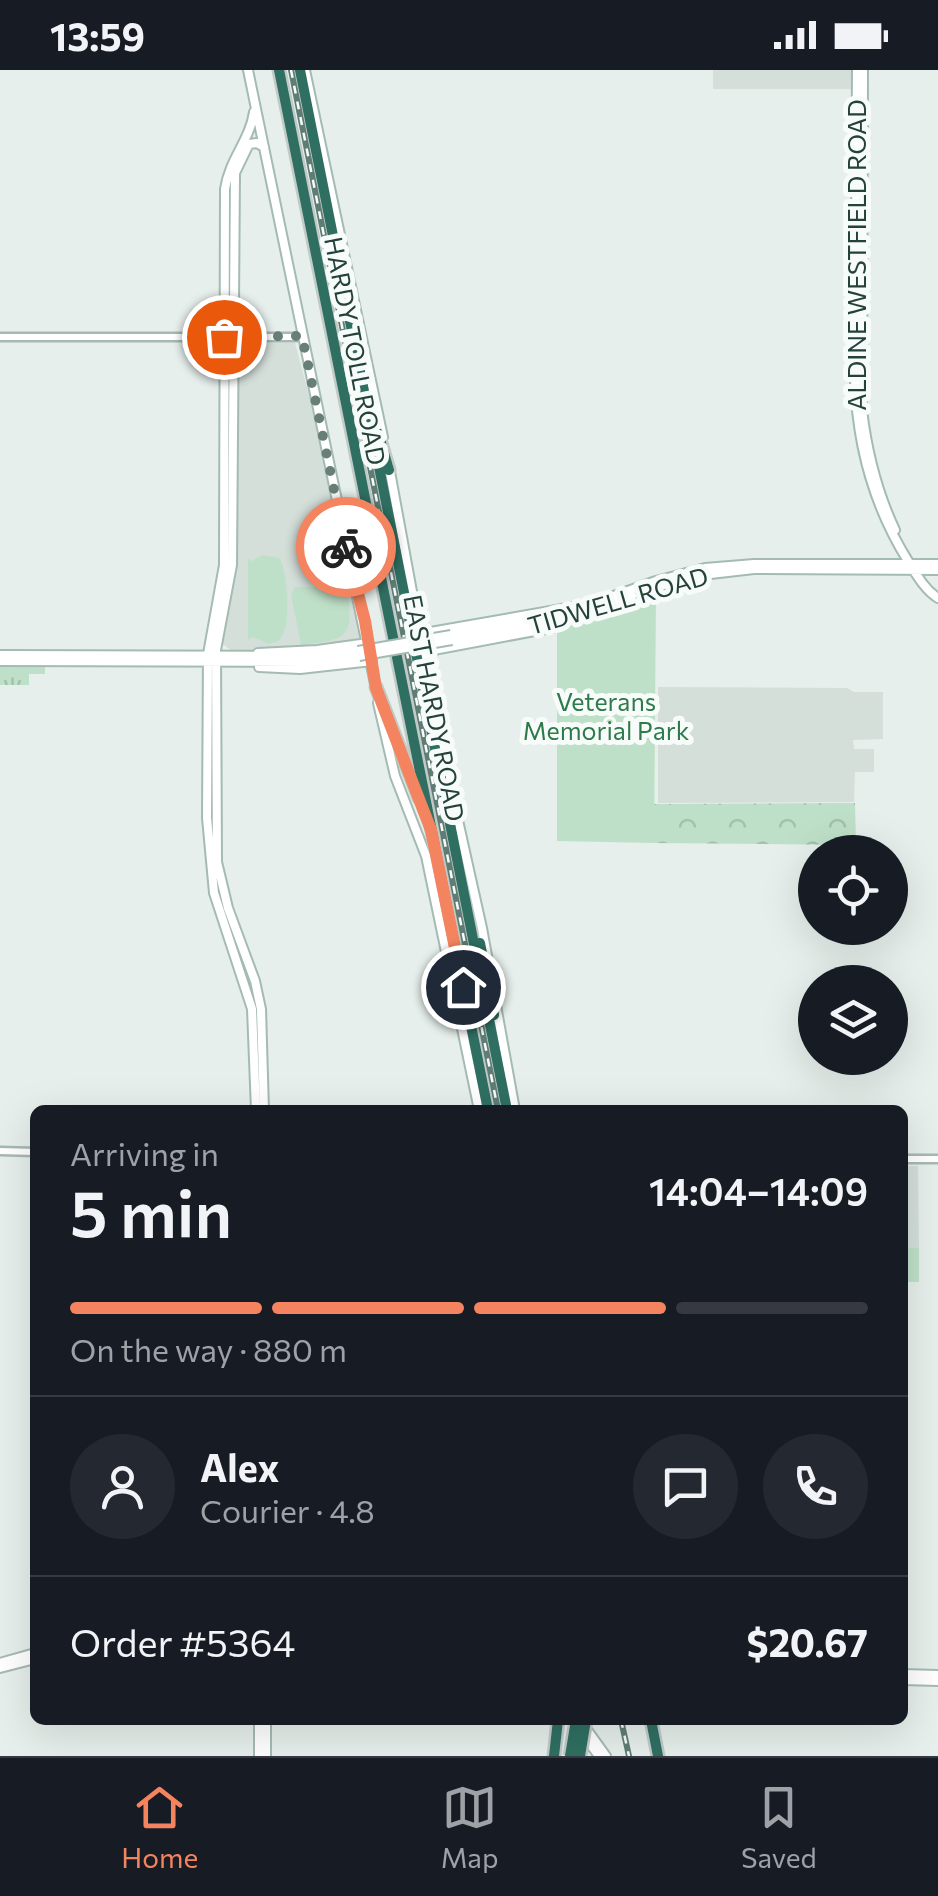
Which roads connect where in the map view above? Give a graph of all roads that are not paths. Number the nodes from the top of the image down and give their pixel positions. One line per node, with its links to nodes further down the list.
1 (248, 70): 5 (main road)
2 (279, 70): 32 (highway, HARDY TOLL ROAD)
3 (303, 70): 8 (highway, HARDY TOLL ROAD); 12 (main road, EAST HARDY ROAD)
4 (860, 70): 15 (main road, ALDINE WESTFIELD ROAD)
5 (254, 108): 6 (main road); 7 (main road)
6 (264, 147): 7 (main road); 9 (main road)
7 (234, 165): 11 (main road)
8 (343, 295): 12 (highway); 34 (highway, HARDY TOLL ROAD)
9 (302, 336): 11 (street); 25 (main road)
10 (0, 337): 11 (street)
11 (228, 337): 13 (main road)
12 (390, 470): 22 (main road, EAST HARDY ROAD)
13 (228, 514): 17 (main road); 20 (main road)
14 (754, 566): 15 (main road, TIDWELL ROAD); 18 (main road, TIDWELL ROAD); 21 (main road, TIDWELL ROAD)
15 (915, 567): 16 (main road, TIDWELL ROAD); 19 (main road, ALDINE WESTFIELD ROAD)
16 (938, 567)
17 (222, 579): 20 (main road); 28 (main road)
18 (617, 596): 22 (main road); 23 (main road, TIDWELL ROAD)
19 (938, 597)
20 (224, 606): 28 (main road)
21 (589, 614): 23 (main road, TIDWELL ROAD); 24 (main road)
22 (424, 633): 24 (main road); 26 (main road, EAST HARDY ROAD)
23 (452, 638): 25 (main road, TIDWELL ROAD, bridge)
24 (436, 650): 26 (main road)
25 (361, 651): 28 (main road, TIDWELL ROAD); 29 (main road); 29 (main road)
26 (423, 652): 33 (main road, EAST HARDY ROAD)
27 (0, 658): 28 (main road, TIDWELL ROAD)
28 (212, 660): 31 (main road)
29 (372, 661): 30 (main road)
30 (376, 688): 32 (highway); 37 (main road)
31 (212, 714): 35 (main road); 36 (main road)
32 (431, 830): 38 (highway, HARDY TOLL ROAD)
33 (459, 831): 34 (highway); 40 (main road, EAST HARDY ROAD)
34 (504, 1096): 39 (highway, HARDY TOLL ROAD)
35 (256, 1105)
36 (264, 1105)
37 (477, 1105)
38 (487, 1105)
39 (505, 1105)
40 (514, 1105)
41 (0, 1151): 42 (street)
42 (30, 1152)
43 (908, 1159): 44 (street)
44 (938, 1159)
45 (30, 1657): 46 (main road)
46 (0, 1666)
47 (908, 1677): 48 (main road)
48 (938, 1678)
49 (263, 1725): 55 (main road)
50 (557, 1725): 56 (highway)
51 (578, 1725): 57 (highway, bridge)
52 (579, 1725): 58 (highway, bridge)
53 (582, 1725): 59 (main road)
54 (652, 1725): 60 (highway)
55 (262, 1756)
56 (554, 1756)
57 (570, 1756)
58 (580, 1756)
59 (602, 1756)
60 (658, 1756)

